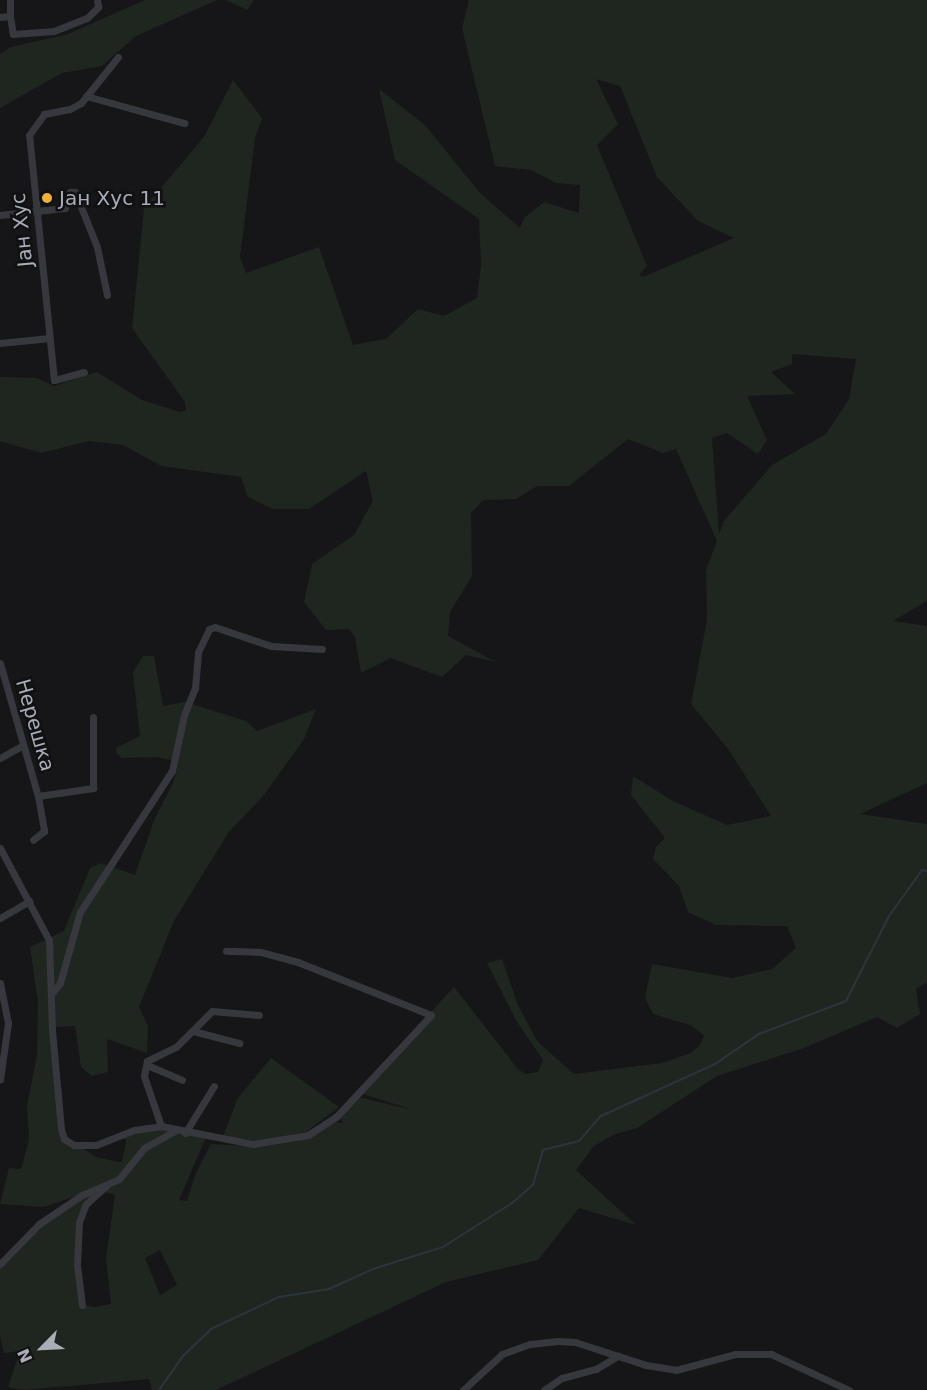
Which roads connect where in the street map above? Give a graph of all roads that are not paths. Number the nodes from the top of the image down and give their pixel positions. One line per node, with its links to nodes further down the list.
1 (10, 0): 3 (street)
2 (97, 0): 3 (street)
3 (10, 16): 4 (street)
4 (0, 17)
5 (118, 57): 6 (street, Јан Хус)
6 (87, 96): 7 (street); 8 (street, Јан Хус)
7 (184, 123)
8 (37, 211): 9 (street); 10 (street); 11 (street, Јан Хус)
9 (0, 215)
10 (107, 296)
11 (50, 338): 12 (street); 13 (street, Јан Хус)
12 (0, 343)
13 (84, 372)
14 (322, 649): 26 (street)
15 (0, 663): 17 (street, Нерешка)
16 (93, 717): 19 (street, Нерешка)
17 (23, 745): 18 (street); 19 (street, Нерешка)
18 (0, 758)
19 (38, 796): 20 (street, Нерешка)
20 (33, 840)
21 (0, 848): 22 (street)
22 (30, 901): 23 (street); 26 (street)
23 (0, 918)
24 (226, 951): 36 (street)
25 (0, 983): 31 (street)
26 (52, 992): 34 (street)
27 (259, 1015): 28 (street)
28 (193, 1031): 29 (street); 30 (street)
29 (239, 1043)
30 (147, 1065): 32 (street); 34 (street)
31 (0, 1079)
32 (182, 1080)
33 (214, 1086): 36 (street)
34 (161, 1126): 35 (street)
35 (176, 1130): 36 (street); 37 (street)
36 (185, 1132)
37 (108, 1185): 38 (street); 39 (street)
38 (0, 1264)
39 (82, 1305)
40 (618, 1356): 41 (street); 42 (street); 43 (street)
41 (463, 1390)
42 (544, 1390)
43 (849, 1390)

